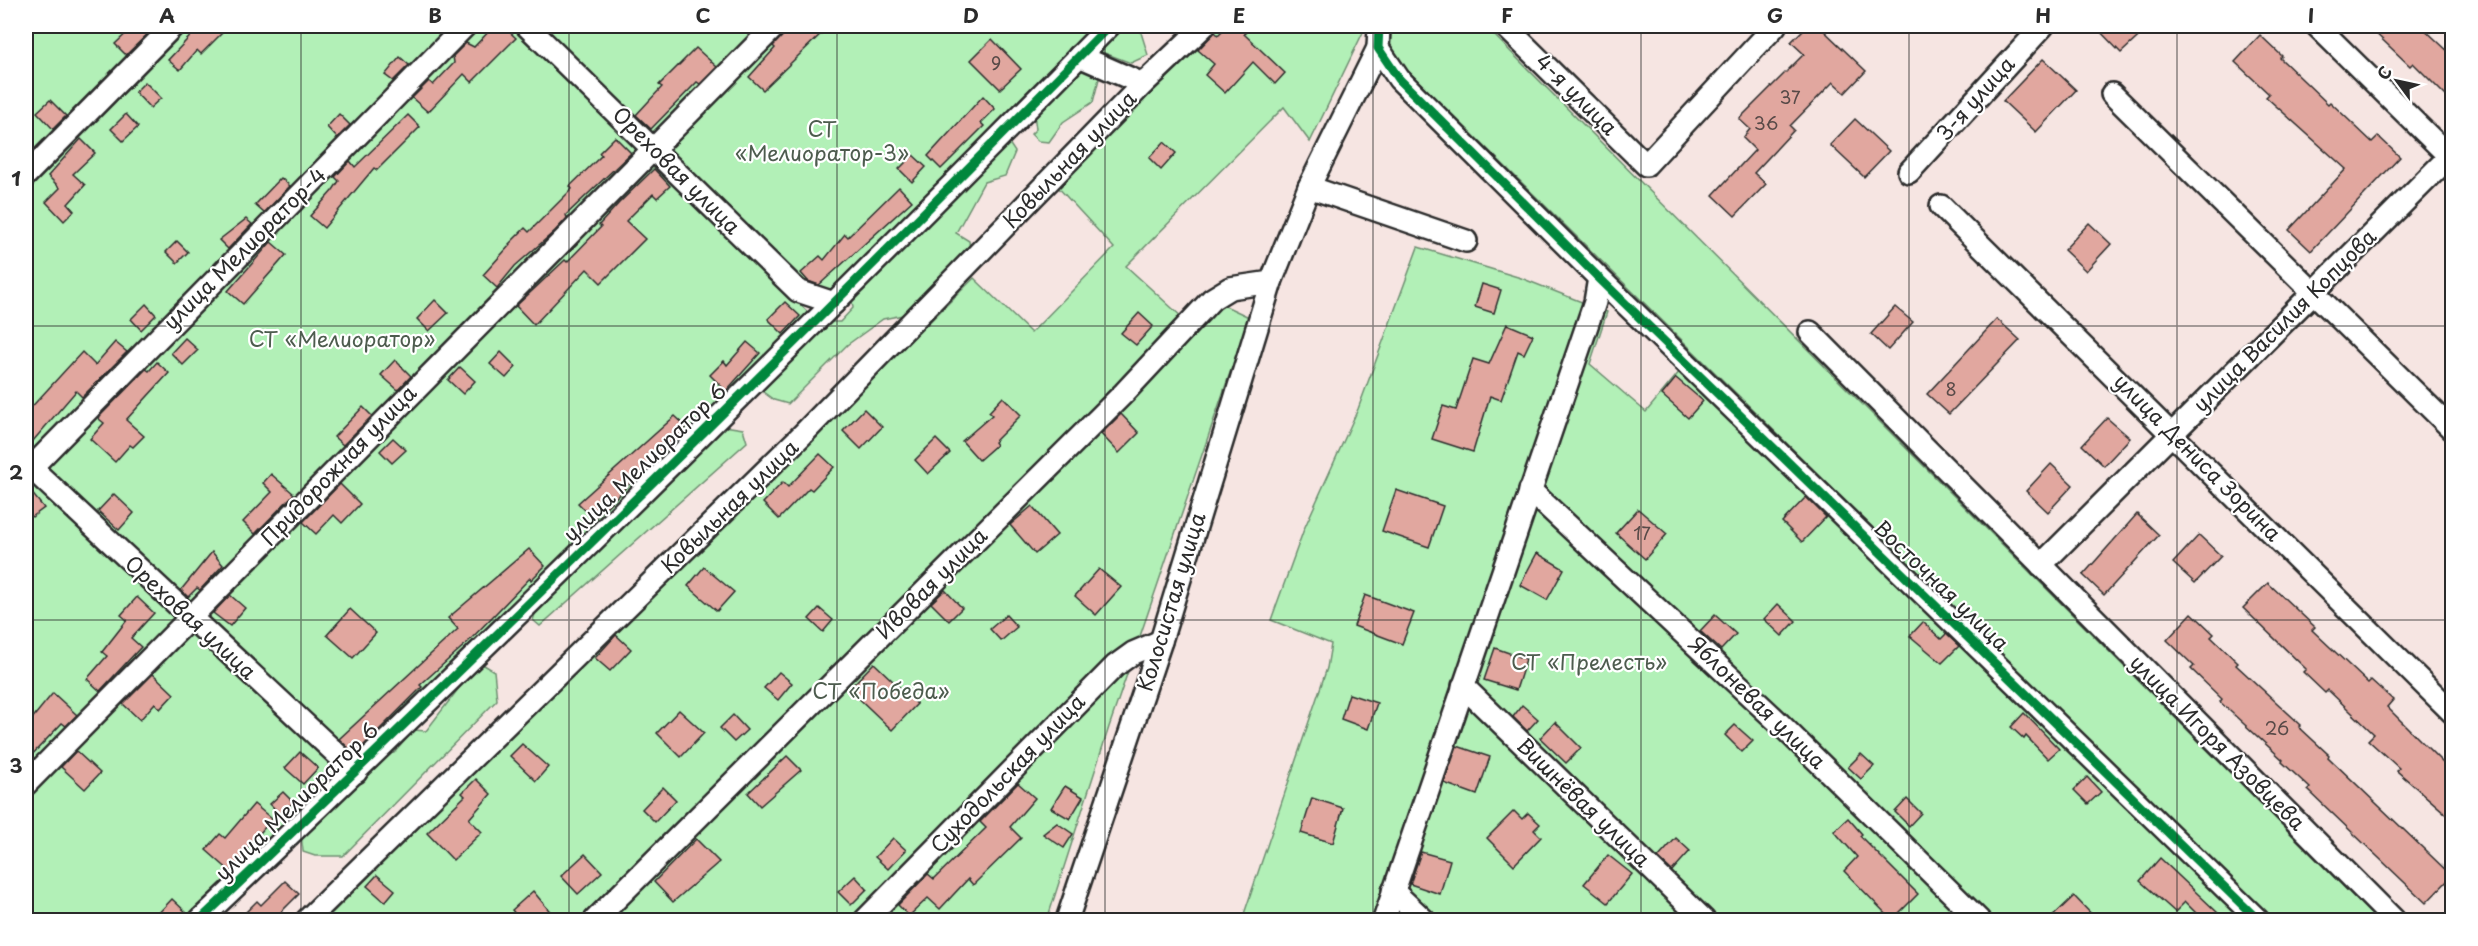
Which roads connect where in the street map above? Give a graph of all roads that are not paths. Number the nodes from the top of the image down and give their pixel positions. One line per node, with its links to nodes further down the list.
1 (173, 26): 19 (street)
2 (465, 26): 30 (street, улица Мелиоратор-4)
3 (527, 26): 16 (street, Ореховая улица)
4 (775, 26): 16 (street, Придорожная улица)
5 (1109, 26): 13 (street, улица Мелиоратор 6)
6 (1204, 26): 14 (street, Ковыльная улица)
7 (1379, 26): 12 (street)
8 (1505, 26): 9 (street, 4-я улица)
9 (1775, 26)
10 (2043, 26): 18 (street, 3-я улица)
11 (2317, 26): 17 (street)
12 (1378, 48): 20 (street, Колосистая улица); 24 (street, Восточная улица)
13 (1080, 56): 14 (street, Ковыльная улица); 26 (street, улица Мелиоратор 6)
14 (1143, 84): 41 (street, Ковыльная улица)
15 (2112, 94): 25 (street)
16 (652, 147): 26 (street, Ореховая улица); 33 (street, Придорожная улица)
17 (2452, 157): 25 (street, улица Василия Копцова)
18 (1909, 172)
19 (26, 175)
20 (1309, 187): 22 (street); 23 (street, Колосистая улица)
21 (1941, 206): 29 (street, улица Дениса Зорина)
22 (1466, 241)
23 (1273, 275): 34 (street, Колосистая улица); 42 (street, Ивовая улица)
24 (1599, 278): 31 (street); 49 (street, Восточная улица)
25 (2313, 292): 28 (street); 29 (street, улица Василия Копцова)
26 (834, 303): 37 (street, улица Мелиоратор 6)
27 (1810, 332): 32 (street, улица Игоря Азовцева)
28 (2452, 429)
29 (2173, 433): 32 (street, улица Василия Копцова); 36 (street, улица Дениса Зорина)
30 (27, 468): 33 (street, Ореховая улица)
31 (1530, 490): 35 (street); 48 (street, Яблоневая улица)
32 (2041, 565): 50 (street, улица Игоря Азовцева)
33 (190, 618): 37 (street, Ореховая улица); 38 (street, Придорожная улица)
34 (1161, 641): 43 (street, Суходольская улица); 44 (street, Колосистая улица)
35 (1463, 686): 39 (street); 47 (street, Вишнёвая улица)
36 (2452, 712)
37 (356, 772): 40 (street, улица Мелиоратор 6)
38 (26, 784)
39 (1393, 891): 45 (street); 46 (street)
40 (200, 921)
41 (307, 921)
42 (595, 921)
43 (865, 921)
44 (1067, 921)
45 (1384, 921)
46 (1424, 921)
47 (1704, 921)
48 (1979, 921)
49 (2258, 921)
50 (2394, 921)

